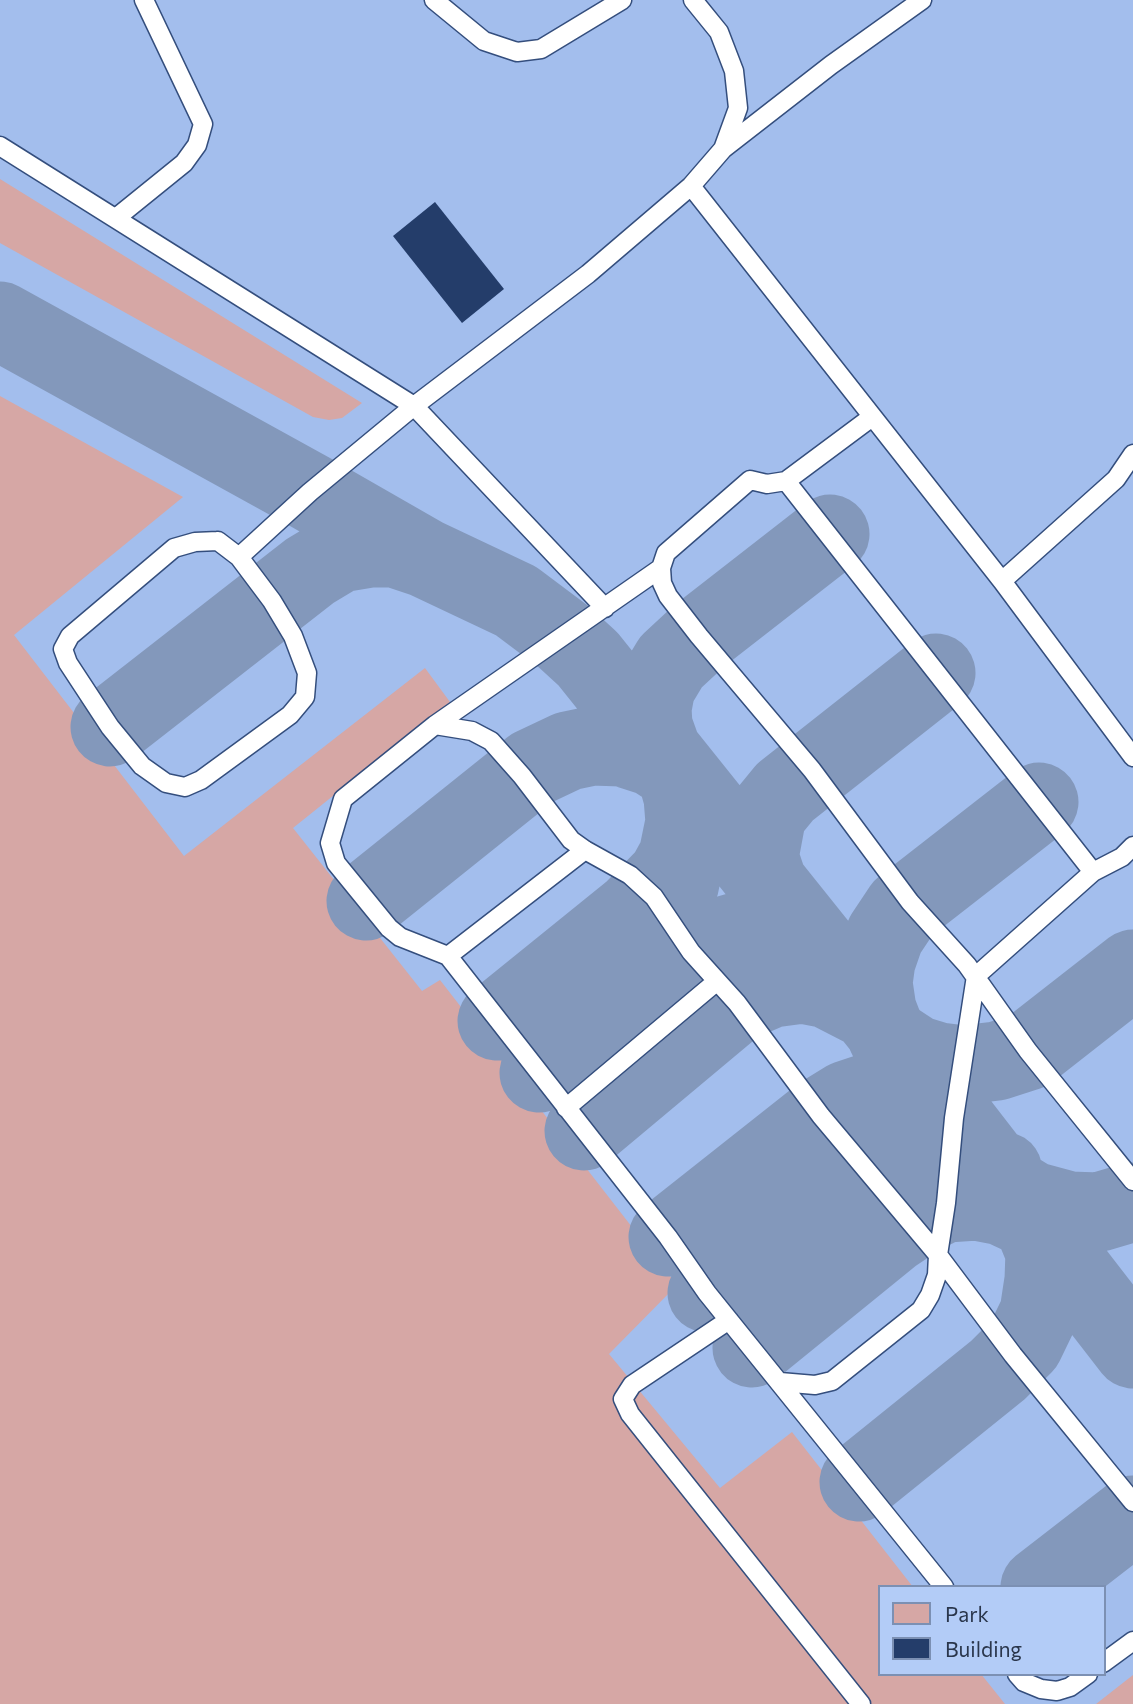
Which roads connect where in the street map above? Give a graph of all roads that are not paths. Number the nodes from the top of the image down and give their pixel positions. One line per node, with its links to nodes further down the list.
1 (144, 0): 9 (lane)
2 (434, 0): 3 (lane)
3 (622, 0)
4 (693, 0): 7 (lane)
5 (922, 0): 7 (lane)
6 (0, 146): 9 (lane)
7 (723, 149): 8 (lane)
8 (691, 186): 10 (lane); 11 (lane)
9 (116, 218): 10 (lane)
10 (414, 406): 14 (lane); 17 (lane)
11 (872, 417): 13 (lane); 16 (lane)
12 (1133, 454): 16 (lane)
13 (786, 481): 15 (lane); 22 (lane)
14 (239, 557): 14 (lane)
15 (661, 568): 17 (lane); 24 (lane)
16 (1002, 582): 19 (lane)
17 (605, 608): 18 (lane)
18 (435, 725): 20 (lane); 23 (lane)
19 (1133, 757)
20 (585, 850): 23 (lane); 25 (lane)
21 (1129, 858): 22 (lane)
22 (1093, 872): 24 (lane)
23 (448, 956): 26 (lane)
24 (976, 976): 27 (lane); 28 (lane)
25 (716, 982): 26 (lane); 28 (lane)
26 (566, 1108): 29 (lane)
27 (1133, 1181)
28 (938, 1255): 30 (lane); 31 (lane)
29 (729, 1320): 30 (lane); 37 (lane)
30 (780, 1382): 32 (lane)
31 (1133, 1502)
32 (942, 1585)
33 (1133, 1641): 34 (lane)
34 (1105, 1662)
35 (1019, 1676): 36 (lane)
36 (1085, 1676)
37 (861, 1704)

